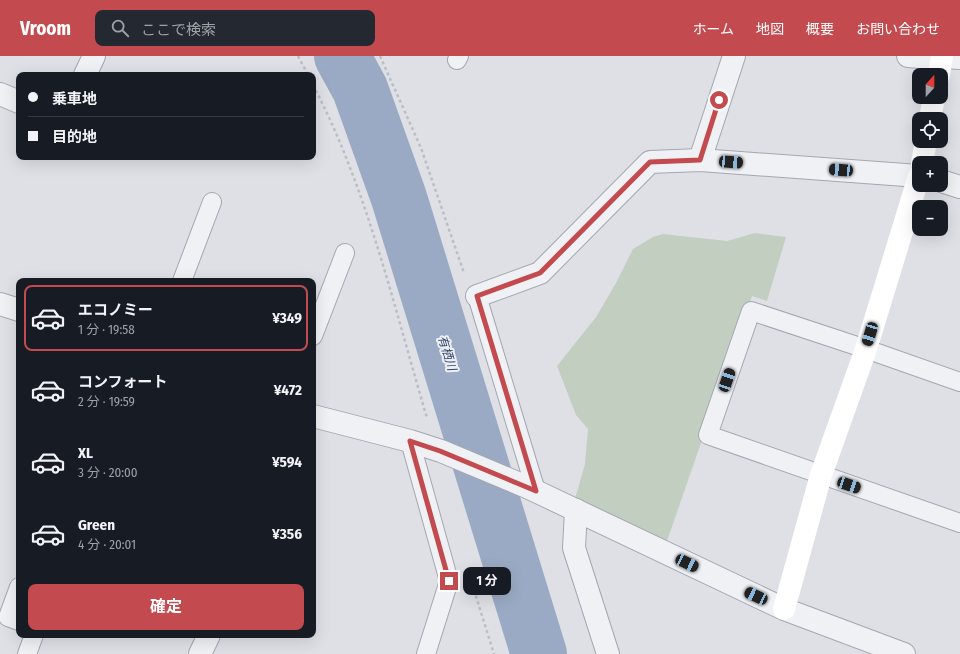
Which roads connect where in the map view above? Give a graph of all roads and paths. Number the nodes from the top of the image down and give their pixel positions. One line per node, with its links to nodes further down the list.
1 (94, 56): 7 (street)
2 (298, 56): 8 (path)
3 (380, 56): 20 (path)
4 (734, 56): 12 (street)
5 (908, 56): 6 (street)
6 (946, 63)
7 (86, 72)
8 (306, 72)
9 (316, 91): 28 (path)
10 (0, 94): 11 (street)
11 (16, 101)
12 (700, 160): 13 (street); 20 (street)
13 (912, 175)
14 (948, 183): 15 (street)
15 (960, 187)
16 (914, 192): 24 (street)
17 (212, 202): 19 (lane)
18 (345, 253): 23 (lane)
19 (183, 278)
20 (477, 296): 30 (lane)
21 (0, 304): 22 (street)
22 (16, 309)
23 (316, 328)
24 (866, 348): 25 (lane); 29 (street); 29 (lane)
25 (960, 382)
26 (316, 417): 27 (street)
27 (410, 441): 28 (street); 40 (lane)
28 (436, 450): 30 (street)
29 (821, 475): 32 (lane); 34 (street)
30 (532, 489): 31 (street)
31 (576, 510): 34 (street); 41 (street)
32 (960, 523)
33 (16, 595): 35 (lane)
34 (784, 609): 42 (street)
35 (16, 620)
36 (33, 638): 38 (lane)
37 (208, 638): 39 (street)
38 (27, 654)
39 (200, 654)
40 (426, 654)
41 (608, 654)
42 (904, 654)

